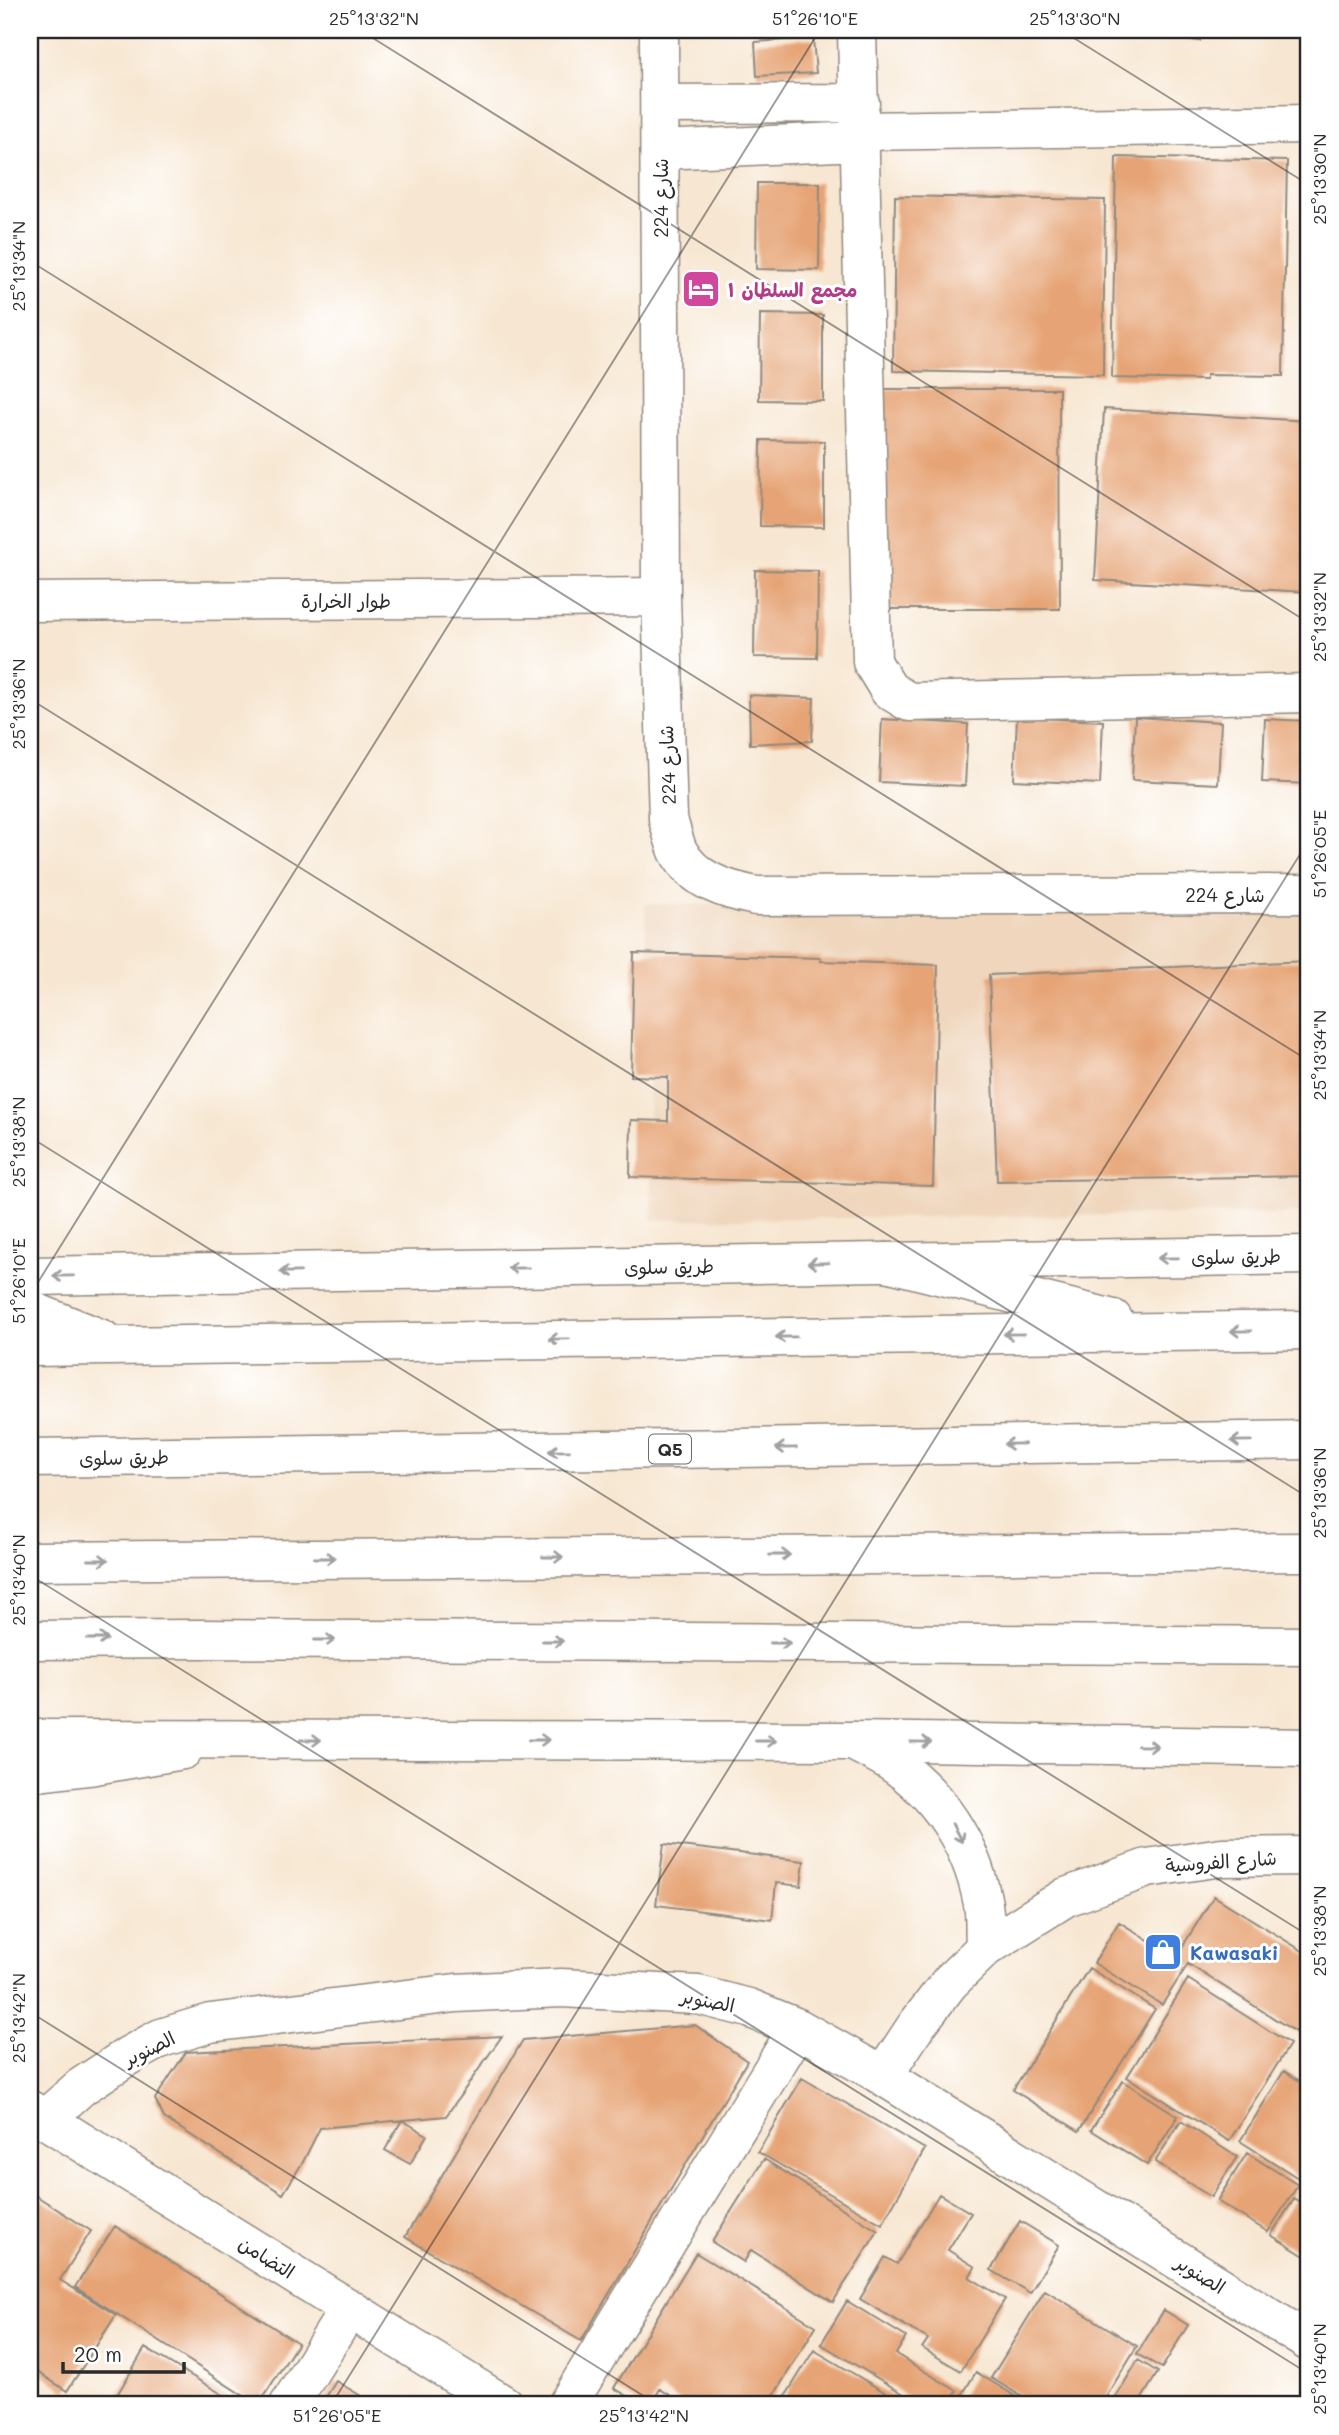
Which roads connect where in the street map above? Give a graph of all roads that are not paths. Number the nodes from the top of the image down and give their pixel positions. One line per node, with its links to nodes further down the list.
1 (659, 30): 3 (main road, شارع 224)
2 (857, 30): 5 (main road)
3 (661, 103): 5 (main road); 6 (main road, شارع 224)
4 (1309, 124): 5 (main road)
5 (860, 125): 6 (main road); 9 (main road)
6 (660, 150): 7 (main road, شارع 224)
7 (661, 597): 8 (main road, طوار الخرارة); 10 (main road, شارع 224)
8 (30, 602)
9 (1309, 693)
10 (1309, 894)
11 (1309, 1255): 12 (main road, طريق سلوى, one-way to 12)
12 (887, 1262): 13 (main road, طريق سلوى, one-way to 13); 16 (main road)
13 (30, 1276)
14 (30, 1310): 17 (main road)
15 (1309, 1330): 16 (main road, one-way to 16)
16 (1166, 1332): 17 (main road, one-way to 17)
17 (117, 1345): 18 (main road)
18 (30, 1347)
19 (1309, 1440): 20 (main road, طريق سلوى / Q5, one-way to 20)
20 (30, 1458)
21 (1309, 1552): 22 (main road, one-way to 21)
22 (30, 1560)
23 (30, 1640): 24 (main road, one-way to 24)
24 (1309, 1646)
25 (30, 1739): 26 (main road)
26 (243, 1740): 27 (main road, one-way to 27); 29 (main road)
27 (853, 1741): 28 (main road, one-way to 28); 31 (main road, one-way to 31)
28 (1309, 1748)
29 (30, 1773)
30 (1309, 1856): 31 (main road, شارع الفروسية)
31 (985, 1948): 33 (main road, شارع الفروسية)
32 (798, 2028): 33 (main road, الصنوبر); 34 (main road, الصنوبر); 39 (main road)
33 (883, 2076): 36 (main road, الصنوبر)
34 (37, 2114): 35 (main road, التضامن)
35 (349, 2309): 37 (main road); 38 (main road, التضامن)
36 (1309, 2342)
37 (289, 2405)
38 (504, 2405)
39 (567, 2405)

